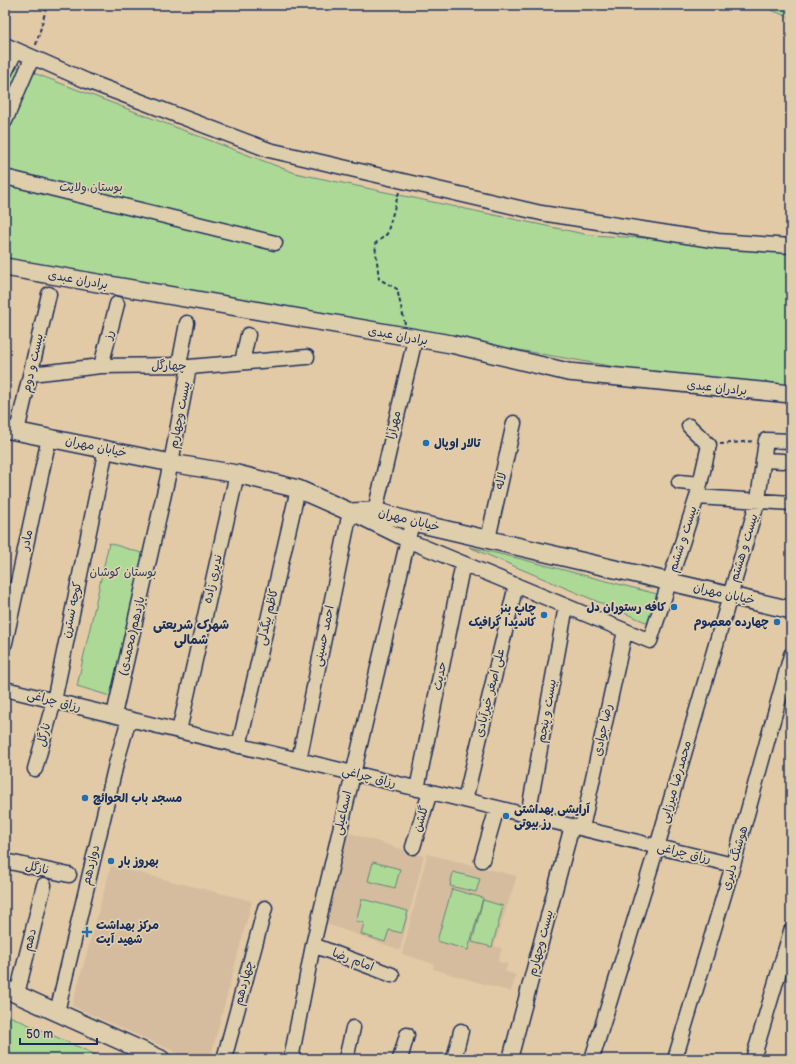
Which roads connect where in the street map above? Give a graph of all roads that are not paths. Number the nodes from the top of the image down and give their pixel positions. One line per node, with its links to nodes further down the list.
1 (10, 48): 2 (street); 3 (street)
2 (32, 58): 4 (street); 7 (street)
3 (5, 72)
4 (5, 121)
5 (5, 177): 6 (street)
6 (274, 243)
7 (791, 246)
8 (5, 267): 12 (main road, برادران عبدی)
9 (49, 294): 18 (street, بیست و دوم)
10 (117, 304): 16 (street, رز)
11 (187, 324): 17 (street, بیست وچهارم)
12 (410, 334): 19 (main road, برادران عبدی); 35 (street, مهرآرا)
13 (248, 336): 15 (street)
14 (307, 357): 15 (street, چهارگل)
15 (242, 362): 17 (street, چهارگل)
16 (102, 366): 17 (street, چهارگل); 18 (street, چهارگل)
17 (184, 366): 28 (street, بیست وچهارم)
18 (31, 374): 22 (street, بیست و دوم)
19 (791, 394)
20 (514, 423): 38 (street, لاله)
21 (689, 426): 32 (street, بیست و ششم)
22 (11, 430): 23 (main road, خیابان مهران)
23 (49, 438): 25 (main road, خیابان مهران); 47 (street, مادر)
24 (791, 441): 26 (street, بیست و هشتم)
25 (106, 449): 28 (main road, خیابان مهران); 50 (street, کوچه نسترن)
26 (764, 460): 27 (street); 33 (street, بیست و هشتم)
27 (783, 461)
28 (170, 463): 29 (main road, خیابان مهران); 51 (street, یازدهم(محمدی))
29 (237, 474): 31 (main road, خیابان مهران); 53 (street, ندیری زاده)
30 (679, 482): 32 (street)
31 (298, 489): 36 (main road, خیابان مهران); 54 (street, کاظم بیگدلی)
32 (699, 491): 33 (street); 41 (street, بیست و ششم)
33 (758, 500): 34 (street); 43 (street, بیست و هشتم)
34 (791, 503)
35 (375, 511): 36 (main road, خیابان مهران); 37 (main road, خیابان مهران)
36 (350, 512): 39 (street); 55 (street, احمد حسینی)
37 (413, 522): 38 (main road, خیابان مهران); 39 (street, اسماعیلی)
38 (488, 539): 41 (main road, خیابان مهران)
39 (407, 540): 40 (street); 57 (street, اسماعیلی)
40 (463, 563): 42 (street); 58 (street, حدیث)
41 (669, 581): 43 (main road, خیابان مهران); 46 (street, بیست و ششم)
42 (516, 585): 44 (street); 59 (street, علی اصغر خیرآبادی)
43 (730, 596): 45 (main road, خیابان مهران); 63 (street, محمدرضا میرزایی)
44 (566, 606): 46 (street); 61 (street, بیست و پنجم)
45 (791, 610)
46 (625, 631): 62 (street, رضا جوادی)
47 (5, 643)
48 (791, 655): 67 (street, هوشنگ دلیری)
49 (5, 689): 50 (street, رزاق چراغی)
50 (54, 701): 51 (street, رزاق چراغی); 56 (street, نارگل)
51 (114, 715): 52 (street, رزاق چراغی)
52 (129, 719): 53 (street, رزاق چراغی); 75 (street, دوازدهم)
53 (179, 731): 54 (street, رزاق چراغی)
54 (239, 746): 55 (street, رزاق چراغی)
55 (299, 760): 57 (street, رزاق چراغی)
56 (35, 769)
57 (352, 773): 58 (street, رزاق چراغی); 72 (street, اسماعیلی)
58 (423, 790): 59 (street, رزاق چراغی); 64 (street, گلشن)
59 (465, 800): 60 (street, رزاق چراغی)
60 (497, 808): 61 (street, رزاق چراغی); 65 (street)
61 (528, 815): 62 (street, رزاق چراغی)
62 (577, 827): 63 (street, رزاق چراغی); 85 (street, بیست وچهارم)
63 (657, 846): 67 (street, رزاق چراغی); 86 (street, محمدرضا میرزایی)
64 (413, 847)
65 (482, 860)
66 (5, 861): 68 (street, نازگل)
67 (733, 865): 87 (street, هوشنگ دلیری)
68 (70, 875)
69 (44, 886): 74 (street, دهم)
70 (265, 908): 80 (street, چهاردهم)
71 (791, 931): 88 (street)
72 (313, 945): 73 (street, امام رضا); 81 (street, اسماعیلی)
73 (392, 975)
74 (11, 992): 75 (main road)
75 (57, 1012): 79 (main road)
76 (353, 1028): 82 (street)
77 (461, 1030): 84 (street)
78 (407, 1035): 83 (street)
79 (161, 1059)
80 (224, 1059)
81 (291, 1059)
82 (346, 1059)
83 (400, 1059)
84 (454, 1059)
85 (510, 1059)
86 (592, 1059)
87 (675, 1059)
88 (753, 1059)

